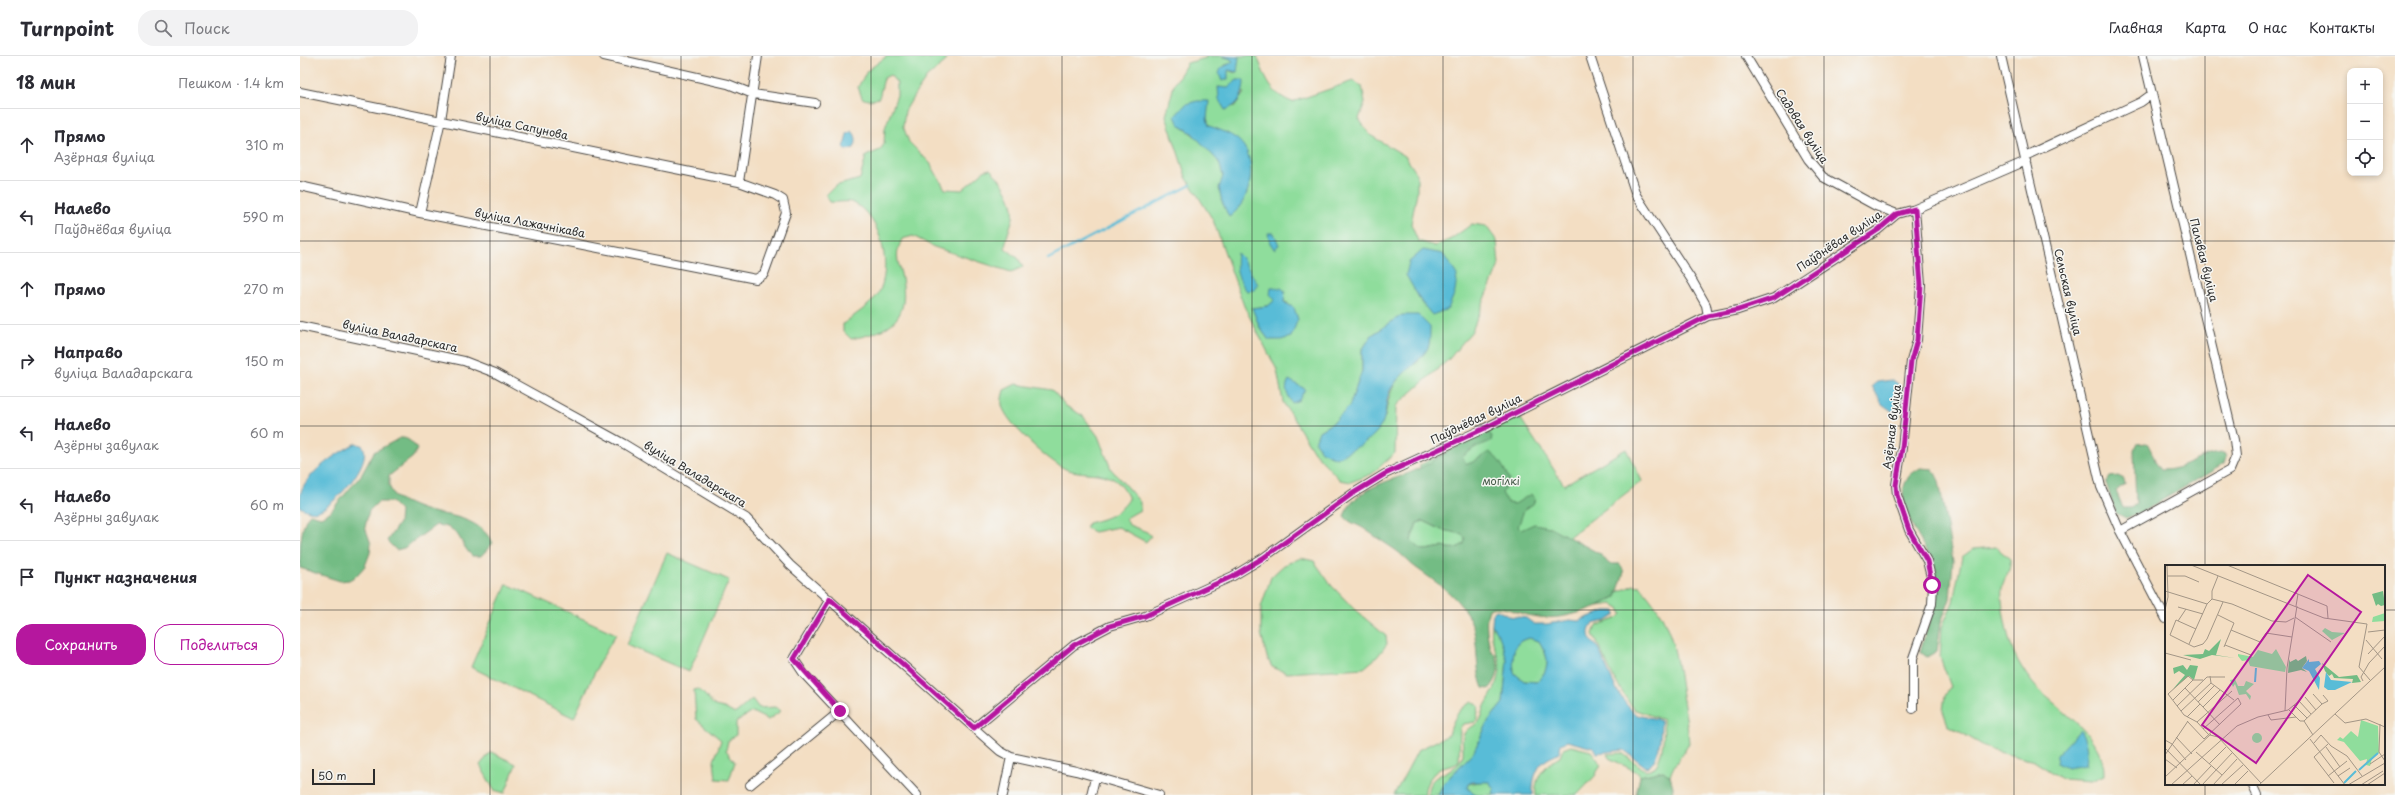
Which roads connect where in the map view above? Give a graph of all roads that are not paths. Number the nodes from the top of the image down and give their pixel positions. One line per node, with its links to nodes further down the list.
1 (451, 56): 12 (street)
2 (604, 56): 9 (street)
3 (758, 56): 9 (street)
4 (1590, 56): 20 (street)
5 (1746, 56): 18 (street, Садовая вуліца)
6 (2001, 56): 13 (street, Сельская вуліца)
7 (2143, 56): 10 (street, Палявая вуліца)
8 (300, 92): 12 (street, вуліца Сапунова)
9 (753, 94): 11 (street); 14 (street)
10 (2152, 94): 13 (street, Паўднёвая вуліца); 22 (street, Палявая вуліца)
11 (816, 104)
12 (441, 120): 14 (street, вуліца Сапунова); 17 (street)
13 (2026, 159): 16 (street, Паўднёвая вуліца); 22 (street, Сельская вуліца)
14 (739, 182): 19 (street, вуліца Сапунова)
15 (300, 186): 17 (street, вуліца Лажачнікава)
16 (1915, 209): 18 (street, Паўднёвая вуліца); 25 (street, Азёрная вуліца)
17 (420, 213): 19 (street, вуліца Лажачнікава)
18 (1897, 214): 20 (street, Паўднёвая вуліца)
19 (756, 279)
20 (1708, 316): 27 (street, Паўднёвая вуліца)
21 (300, 326): 23 (street, вуліца Валадарскага)
22 (2120, 531): 24 (street, Сельская вуліца)
23 (830, 599): 26 (street); 27 (street, вуліца Валадарскага)
24 (2165, 617)
25 (1913, 709)
26 (840, 711): 30 (street); 32 (street)
27 (974, 728): 28 (street, вуліца Валадарскага)
28 (1011, 757): 29 (street); 33 (street)
29 (1095, 778): 34 (street); 35 (street)
30 (750, 785)
31 (2252, 785): 36 (street)
32 (917, 795)
33 (1003, 795)
34 (1091, 795)
35 (1159, 795)
36 (2257, 795)

